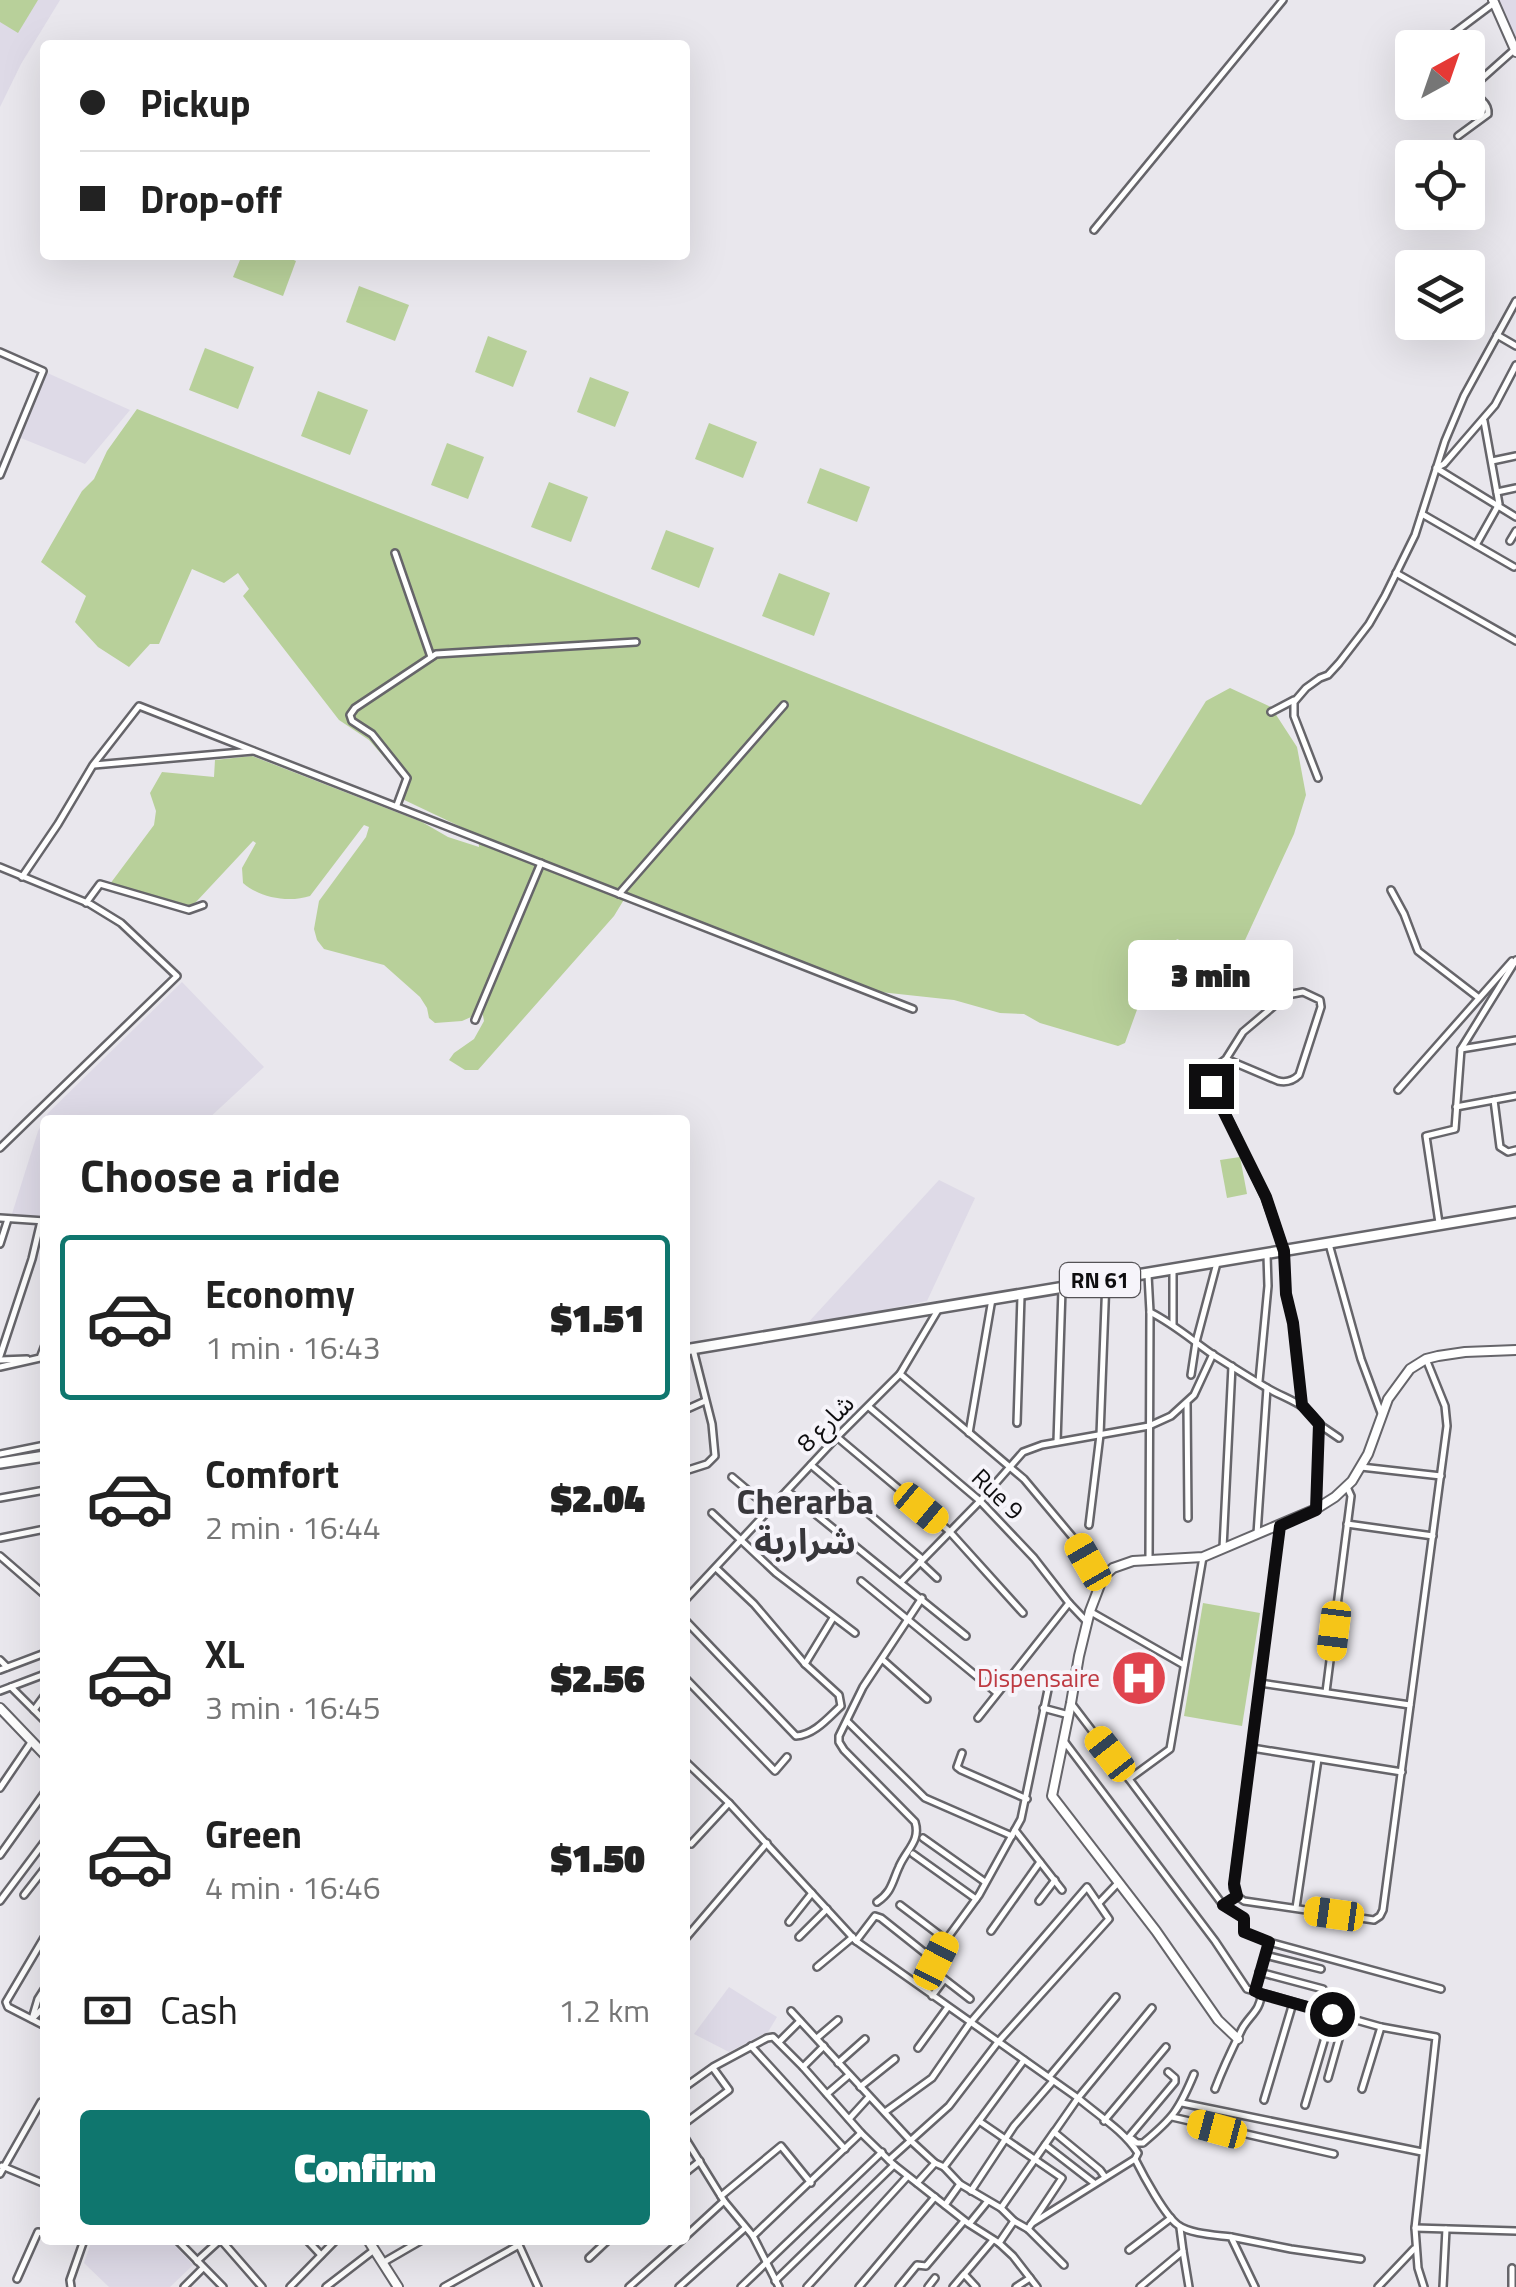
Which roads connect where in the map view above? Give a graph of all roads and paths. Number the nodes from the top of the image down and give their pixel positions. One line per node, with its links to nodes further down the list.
1 (1284, 0): 8 (street)
2 (1494, 2): 3 (street); 4 (street)
3 (1457, 30)
4 (1515, 50): 5 (street)
5 (1485, 77)
6 (1480, 120): 7 (street)
7 (1458, 136)
8 (1094, 230)
9 (1516, 300): 10 (street)
10 (1497, 335): 11 (street); 17 (street)
11 (1516, 346)
12 (0, 352): 18 (street)
13 (1516, 364): 14 (street)
14 (1484, 419): 16 (street); 17 (street)
15 (1516, 456): 16 (street)
16 (1492, 461): 20 (street)
17 (1436, 468): 21 (street); 22 (street)
18 (0, 474)
19 (1516, 488): 20 (street)
20 (1497, 492): 21 (street)
21 (1498, 506): 23 (street); 26 (street)
22 (1422, 514): 26 (street); 29 (street)
23 (1516, 516)
24 (1516, 530): 25 (street)
25 (1510, 540)
26 (1476, 545): 28 (street)
27 (396, 553): 32 (street)
28 (1514, 567)
29 (1396, 573): 30 (street); 33 (street)
30 (1516, 641)
31 (636, 642): 32 (street)
32 (431, 657): 39 (street)
33 (1297, 699): 35 (street); 38 (street)
34 (784, 706): 44 (street)
35 (1271, 712)
36 (256, 751): 37 (street); 37 (street); 39 (street)
37 (93, 765): 42 (street)
38 (1318, 778)
39 (396, 806): 40 (street)
40 (541, 863): 44 (street); 50 (street)
41 (0, 867): 42 (street)
42 (22, 876): 45 (street)
43 (1391, 890): 48 (street)
44 (619, 894): 49 (street)
45 (86, 903): 46 (street); 58 (street)
46 (203, 906)
47 (1516, 958): 48 (street); 52 (street)
48 (1479, 998): 54 (street)
49 (913, 1009)
50 (475, 1020)
51 (1516, 1040): 52 (street)
52 (1461, 1050): 57 (street)
53 (1226, 1059): 53 (street); 67 (street)
54 (1398, 1090)
55 (1516, 1096): 56 (street)
56 (1494, 1100): 57 (street); 59 (street)
57 (1456, 1107): 63 (street)
58 (0, 1148)
59 (1516, 1150)
60 (1516, 1212): 63 (main road, RN 61)
61 (4, 1218): 62 (street); 65 (street)
62 (40, 1221)
63 (1439, 1225): 66 (main road, RN 61)
64 (40, 1231): 86 (street)
65 (0, 1244)
66 (1329, 1244): 67 (main road, RN 61); 97 (street)
67 (1284, 1251): 68 (main road, RN 61); 94 (street)
68 (1267, 1255): 69 (main road, RN 61); 90 (street)
69 (1217, 1262): 70 (main road, RN 61); 79 (street)
70 (1174, 1270): 71 (main road, RN 61); 78 (street)
71 (1148, 1274): 72 (main road, RN 61); 77 (street)
72 (1106, 1279): 73 (main road, RN 61); 102 (street)
73 (1062, 1286): 74 (main road, RN 61); 105 (street)
74 (1021, 1294): 75 (main road, RN 61); 98 (street)
75 (992, 1299): 76 (main road, RN 61); 101 (street)
76 (939, 1308): 80 (main road, RN 61); 88 (street, شارع 8)
77 (1150, 1312): 78 (street); 100 (street)
78 (1173, 1324): 79 (street)
79 (1196, 1342): 83 (street); 89 (street)
80 (690, 1350)
81 (1516, 1350): 85 (street)
82 (690, 1353): 92 (street)
83 (1213, 1354): 87 (street); 93 (street)
84 (40, 1358): 86 (street)
85 (1426, 1359): 97 (street); 114 (street)
86 (0, 1361)
87 (1232, 1366): 90 (street); 134 (street)
88 (900, 1374): 95 (street, شارع 8); 101 (street)
89 (1191, 1375)
90 (1258, 1381): 91 (street)
91 (1267, 1388): 94 (street); 130 (street)
92 (704, 1401): 96 (street); 113 (street)
93 (1187, 1403): 100 (street); 124 (street)
94 (1302, 1405): 99 (street)
95 (869, 1406): 103 (street, شارع 8); 120 (street, Rue 9)
96 (690, 1408)
97 (1382, 1416): 112 (street)
98 (1017, 1423)
99 (1319, 1424): 104 (street); 122 (street)
100 (1149, 1426): 102 (street); 137 (street)
101 (969, 1433): 111 (street)
102 (1100, 1435): 105 (street); 126 (street)
103 (837, 1436): 110 (street, شارع 8); 129 (street)
104 (1339, 1438)
105 (1057, 1442): 111 (street)
106 (40, 1446): 107 (street)
107 (0, 1454)
108 (40, 1457): 109 (main road)
109 (0, 1463)
110 (811, 1464): 117 (street, شارع 8); 138 (street)
111 (1010, 1465): 120 (street); 140 (street)
112 (1361, 1468): 114 (street); 116 (street)
113 (690, 1469)
114 (1441, 1476): 131 (street)
115 (732, 1477): 121 (street)
116 (1347, 1487): 122 (street); 125 (street)
117 (787, 1490): 121 (street, شارع 8); 143 (street)
118 (40, 1491): 119 (street)
119 (0, 1498)
120 (980, 1501): 129 (street); 147 (street, Rue 9)
121 (770, 1508): 133 (street, شارع 8)
122 (1316, 1510): 127 (street)
123 (712, 1514): 133 (street)
124 (1188, 1518)
125 (1348, 1524): 131 (street); 168 (street)
126 (1089, 1525)
127 (1280, 1526): 130 (street); 165 (street)
128 (40, 1530): 132 (street)
129 (949, 1531): 138 (street); 149 (street)
130 (1257, 1534): 134 (street)
131 (1433, 1536): 173 (street)
132 (0, 1538)
133 (740, 1540): 139 (street, شارع 8); 150 (street)
134 (1224, 1548): 136 (street)
135 (0, 1556): 144 (street)
136 (1203, 1556): 137 (street); 160 (street)
137 (1149, 1559): 140 (street)
138 (921, 1560): 141 (street); 143 (street)
139 (716, 1568): 145 (street, شارع 8); 159 (street)
140 (1103, 1576): 148 (street)
141 (937, 1578)
142 (861, 1581): 151 (street)
143 (901, 1582): 146 (street)
144 (40, 1592)
145 (690, 1595)
146 (922, 1598): 151 (street); 155 (street)
147 (1069, 1603): 152 (street, Rue 9); 169 (street)
148 (1090, 1611): 152 (street); 160 (street)
149 (1022, 1613)
150 (834, 1618): 154 (street); 159 (street)
151 (908, 1619): 158 (street); 169 (street)
152 (1087, 1622): 172 (street)
153 (690, 1625): 159 (street)
154 (855, 1634)
155 (966, 1636)
156 (40, 1655): 161 (street)
157 (0, 1660): 161 (street)
158 (883, 1660): 170 (street); 180 (street)
159 (805, 1664)
160 (1184, 1665): 190 (street)
161 (4, 1669)
162 (40, 1676): 166 (street)
163 (1050, 1680): 175 (street)
164 (690, 1683): 186 (street)
165 (1260, 1683): 168 (street); 183 (street)
166 (11, 1687): 167 (street); 176 (street)
167 (0, 1691)
168 (1326, 1692): 173 (street)
169 (997, 1693): 179 (street)
170 (927, 1699)
171 (40, 1702): 176 (street)
172 (1072, 1703): 177 (street); 190 (street)
173 (1410, 1706): 189 (street)
174 (0, 1708): 181 (street)
175 (1042, 1708): 177 (street); 193 (street)
176 (34, 1710): 178 (street)
177 (1069, 1715): 182 (street)
178 (40, 1717)
179 (978, 1718)
180 (848, 1722): 195 (street); 214 (street)
181 (32, 1741): 184 (street); 191 (street)
182 (1064, 1741): 206 (street); 236 (street)
183 (1252, 1748): 187 (street); 210 (street)
184 (40, 1750)
185 (962, 1753): 193 (street)
186 (787, 1758)
187 (1318, 1759): 189 (street); 218 (street)
188 (690, 1766): 194 (street)
189 (1402, 1772): 218 (street)
190 (1130, 1780): 217 (street)
191 (0, 1788)
192 (40, 1799): 201 (street)
193 (1026, 1799): 195 (street)
194 (729, 1803): 197 (street); 198 (street)
195 (1014, 1833): 202 (street); 205 (street)
196 (923, 1838): 205 (street)
197 (767, 1843): 208 (street); 222 (street)
198 (691, 1844)
199 (40, 1848): 213 (street)
200 (913, 1854): 211 (street)
201 (0, 1855)
202 (1040, 1862): 204 (street); 221 (street)
203 (40, 1874): 209 (street)
204 (1054, 1880): 207 (street); 212 (street)
205 (986, 1882): 211 (street)
206 (1118, 1883): 215 (street); 256 (street)
207 (1062, 1890)
208 (812, 1893): 219 (street); 220 (street)
209 (24, 1895)
210 (1237, 1896): 217 (street); 218 (street)
211 (976, 1899): 225 (street)
212 (1039, 1900)
213 (0, 1901)
214 (878, 1902)
215 (1098, 1904): 252 (street); 258 (street)
216 (900, 1905): 225 (street)
217 (1223, 1905): 226 (street)
218 (1296, 1908)
219 (827, 1909): 223 (street); 224 (street)
220 (789, 1922)
221 (991, 1931)
222 (690, 1933)
223 (799, 1937)
224 (854, 1939): 229 (street); 230 (street); 238 (street)
225 (946, 1940): 229 (street)
226 (1269, 1942): 228 (street); 235 (street)
227 (40, 1944): 248 (street)
228 (1264, 1955): 231 (street); 232 (street)
229 (936, 1961): 233 (street)
230 (816, 1968)
231 (1321, 1969)
232 (1259, 1972): 234 (street); 236 (street)
233 (944, 1980): 238 (street); 240 (street)
234 (1323, 1989)
235 (1441, 1989)
236 (1258, 1993): 241 (street); 256 (street)
237 (40, 1995): 248 (street)
238 (932, 1996): 242 (street)
239 (1116, 1998): 272 (street)
240 (970, 1999)
241 (1293, 2003): 246 (street); 280 (street)
242 (948, 2008): 252 (street); 262 (street)
243 (1152, 2008): 279 (street)
244 (40, 2011): 248 (street)
245 (791, 2011): 250 (street)
246 (1332, 2014): 247 (street); 283 (street)
247 (1345, 2017): 253 (street); 271 (street)
248 (32, 2019): 251 (street)
249 (838, 2020): 254 (street)
250 (800, 2021): 254 (street); 257 (street)
251 (40, 2023)
252 (970, 2023): 258 (street); 284 (street)
253 (1381, 2027): 276 (street); 299 (street)
254 (816, 2038): 260 (street)
255 (865, 2039): 265 (street)
256 (1238, 2039): 275 (street)
257 (779, 2042): 259 (street); 267 (street)
258 (998, 2042): 264 (street); 294 (street)
259 (751, 2046): 266 (street); 297 (street)
260 (824, 2046): 265 (street); 267 (street)
261 (1166, 2047): 289 (street)
262 (918, 2048)
263 (894, 2059): 274 (street)
264 (1024, 2060): 272 (street); 288 (street)
265 (838, 2063): 270 (street)
266 (713, 2067): 273 (street); 287 (street)
267 (803, 2067): 277 (street)
268 (1168, 2072): 292 (street)
269 (1194, 2074): 281 (street)
270 (848, 2075): 274 (street); 277 (street)
271 (1328, 2078)
272 (1051, 2079): 279 (street); 293 (street)
273 (690, 2084)
274 (860, 2088): 278 (street)
275 (1216, 2089)
276 (1362, 2089)
277 (827, 2094): 286 (street)
278 (870, 2098): 284 (street); 286 (street)
279 (1078, 2098): 289 (street); 290 (street)
280 (1264, 2100)
281 (1182, 2102): 285 (street); 299 (street)
282 (40, 2104): 306 (street)
283 (1305, 2105)
284 (885, 2112): 294 (street)
285 (1172, 2117): 292 (street); 300 (street)
286 (849, 2119): 291 (street)
287 (690, 2120)
288 (979, 2121): 293 (street); 307 (street)
289 (1104, 2121): 292 (street)
290 (1054, 2132): 295 (street); 310 (street)
291 (861, 2133): 297 (street); 298 (street)
292 (1129, 2138): 302 (street)
293 (1006, 2139): 301 (street); 316 (street)
294 (910, 2140): 304 (street); 305 (street)
295 (1045, 2145): 301 (street); 315 (street)
296 (690, 2146): 303 (street)
297 (845, 2149): 312 (street)
298 (882, 2152): 304 (street); 355 (street)
299 (1422, 2152): 328 (street)
300 (1334, 2154)
301 (1034, 2159): 321 (street); 325 (street)
302 (1134, 2159): 310 (street); 322 (street)
303 (700, 2161): 308 (street); 318 (street)
304 (892, 2162): 309 (street); 363 (street)
305 (934, 2162): 307 (street); 313 (street)
306 (1, 2168): 311 (street)
307 (944, 2168): 314 (street)
308 (690, 2169)
309 (907, 2177): 313 (street); 376 (street)
310 (1105, 2177): 315 (street)
311 (40, 2182)
312 (811, 2182): 318 (street); 333 (street)
313 (916, 2184): 317 (street)
314 (960, 2184): 316 (street); 320 (street)
315 (1094, 2184): 325 (street)
316 (971, 2190): 319 (street)
317 (935, 2197): 320 (street); 377 (street)
318 (722, 2198): 326 (street); 332 (street)
319 (987, 2202): 321 (street); 323 (street)
320 (945, 2204): 323 (street)
321 (1001, 2208): 324 (street)
322 (1171, 2218): 327 (street); 348 (street)
323 (967, 2222): 335 (street); 378 (street)
324 (1014, 2222): 325 (street); 335 (street)
325 (1029, 2227): 356 (street)
326 (746, 2228): 333 (street); 374 (street)
327 (1180, 2228): 334 (street); 349 (street)
328 (1415, 2228): 329 (street); 346 (street)
329 (1446, 2229): 330 (street); 389 (street)
330 (1516, 2231)
331 (40, 2232): 362 (street)
332 (690, 2233)
333 (753, 2236): 355 (street)
334 (1231, 2238): 352 (street); 386 (street)
335 (996, 2241): 359 (street); 361 (street)
336 (82, 2245): 364 (street)
337 (182, 2245): 353 (street)
338 (215, 2245): 353 (street)
339 (224, 2245): 367 (street)
340 (311, 2245): 350 (street)
341 (331, 2245): 350 (street)
342 (371, 2245): 347 (street)
343 (413, 2245): 354 (street)
344 (602, 2245): 351 (street)
345 (677, 2245): 373 (street)
346 (1416, 2248): 387 (street); 388 (street)
347 (374, 2250): 354 (street); 369 (street)
348 (1130, 2250)
349 (1183, 2252): 384 (street); 385 (street)
350 (321, 2256): 368 (street)
351 (588, 2258)
352 (1361, 2259)
353 (198, 2261): 357 (street)
354 (384, 2262): 370 (street)
355 (766, 2264): 363 (street); 375 (street)
356 (1064, 2265)
357 (203, 2268): 365 (street); 366 (street)
358 (1512, 2268): 390 (street)
359 (966, 2272)
360 (935, 2278): 379 (street)
361 (1030, 2278): 382 (street); 383 (street)
362 (17, 2279)
363 (777, 2285)
364 (71, 2287)
365 (184, 2287)
366 (223, 2287)
367 (262, 2287)
368 (290, 2287)
369 (326, 2287)
370 (398, 2287)
371 (444, 2287): 372 (street)
372 (538, 2287)
373 (629, 2287)
374 (679, 2287)
375 (741, 2287)
376 (807, 2287)
377 (860, 2287)
378 (899, 2287)
379 (928, 2287)
380 (953, 2287): 381 (street)
381 (976, 2287)
382 (1016, 2287)
383 (1036, 2287)
384 (1140, 2287)
385 (1190, 2287)
386 (1255, 2287)
387 (1378, 2287)
388 (1424, 2287)
389 (1443, 2287)
390 (1512, 2287)

